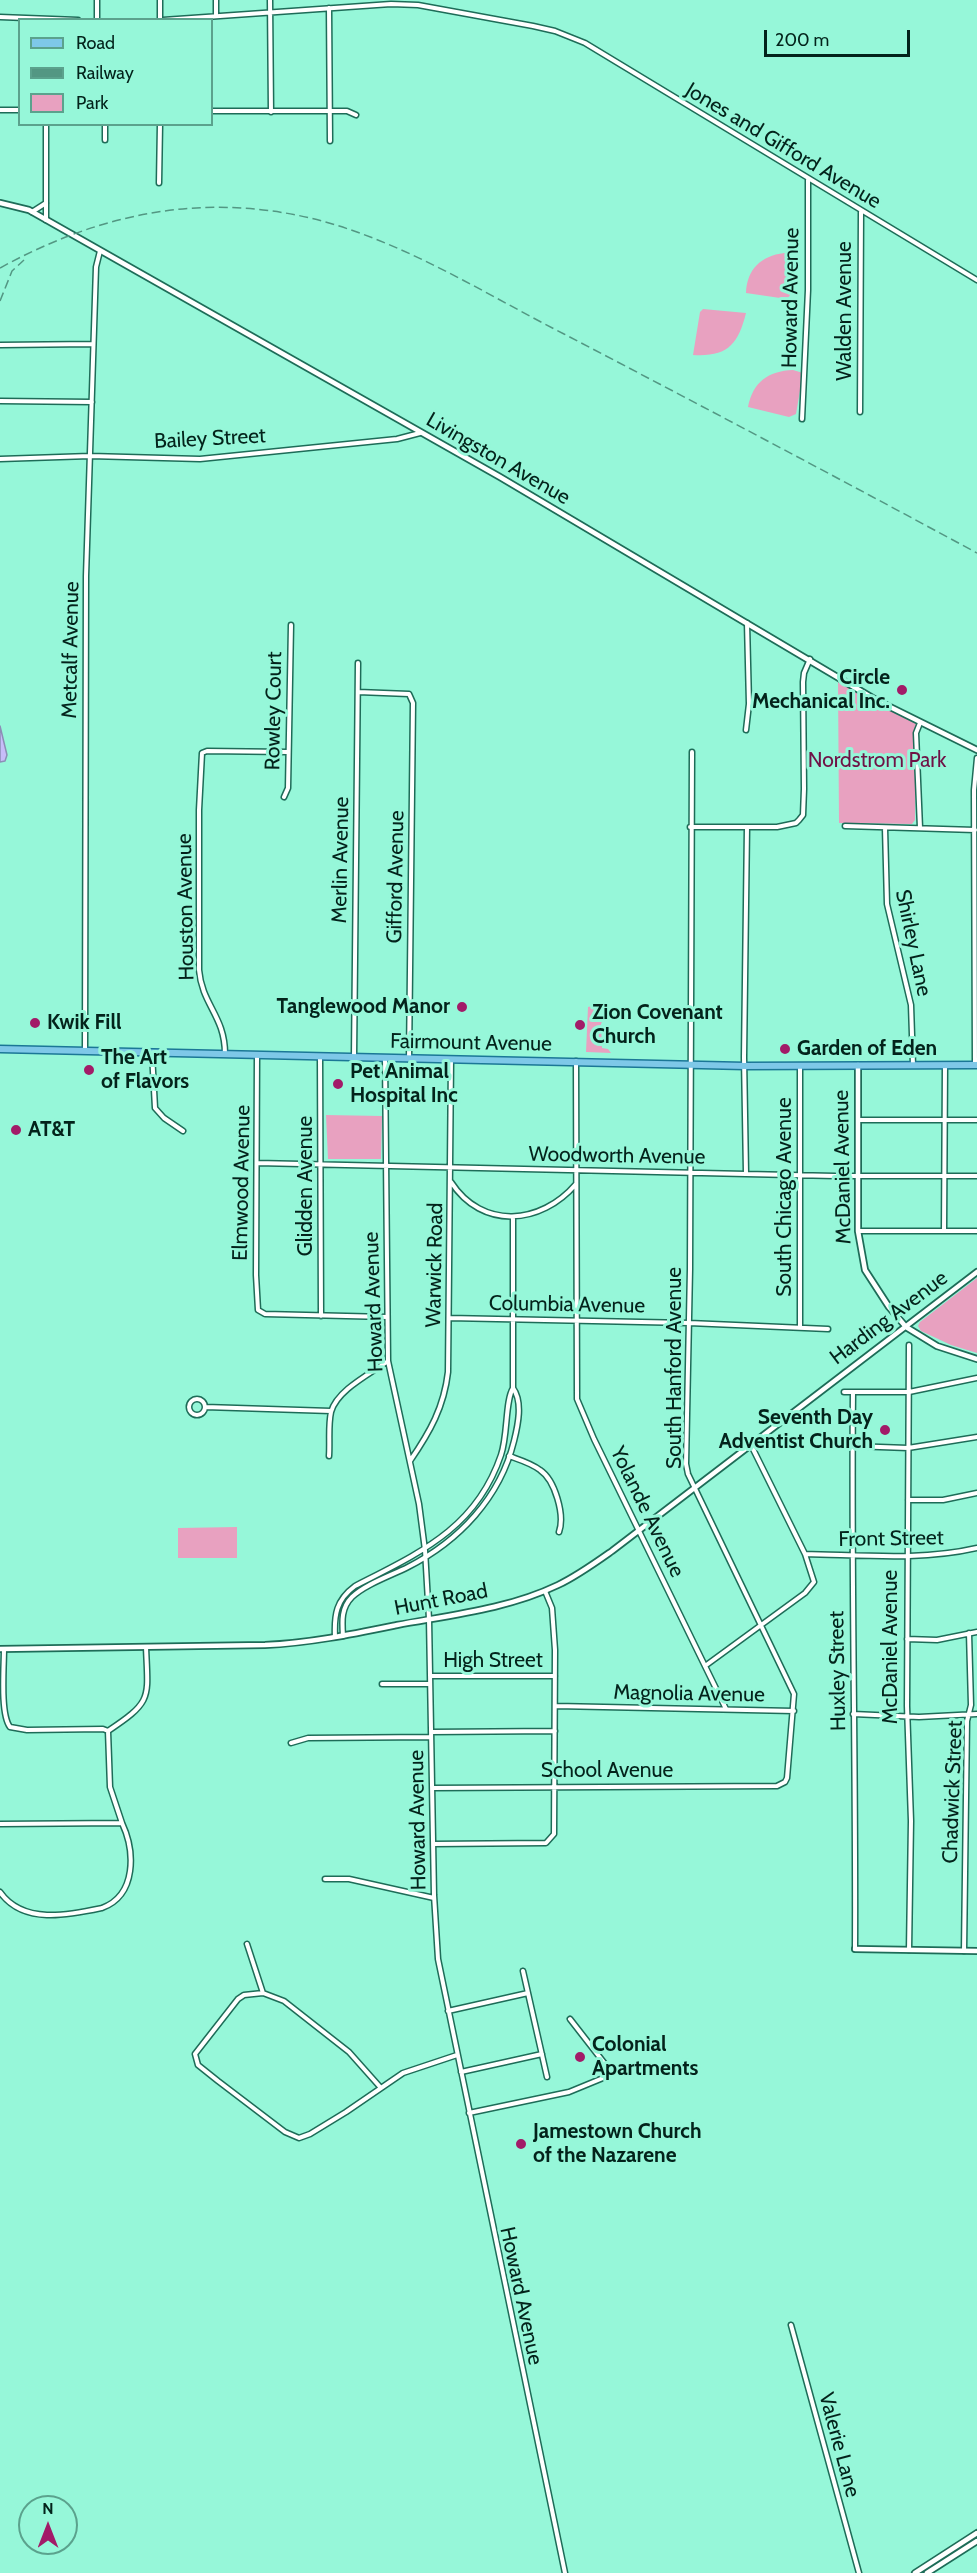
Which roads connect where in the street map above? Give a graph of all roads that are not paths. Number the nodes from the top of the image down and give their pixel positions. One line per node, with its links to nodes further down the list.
1 (97, 0): 10 (street)
2 (160, 0): 11 (street)
3 (216, 0): 7 (street)
4 (270, 0): 6 (street)
5 (328, 8): 6 (street, Jones and Gifford Avenue); 16 (street); 24 (street, Jones and Gifford Avenue)
6 (270, 12): 7 (street, Jones and Gifford Avenue); 17 (street)
7 (216, 16): 12 (street, Jones and Gifford Avenue)
8 (0, 17): 9 (street)
9 (24, 18)
10 (97, 18)
11 (161, 18)
12 (188, 18)
13 (0, 110): 14 (street)
14 (18, 110)
15 (213, 111): 17 (street)
16 (329, 111): 17 (street); 18 (street); 23 (street)
17 (271, 112)
18 (356, 115)
19 (46, 126): 26 (street)
20 (105, 126): 22 (street)
21 (160, 126): 25 (street)
22 (105, 140)
23 (330, 141)
24 (808, 179): 28 (street, Jones and Gifford Avenue); 38 (street, Howard Avenue)
25 (159, 183)
26 (46, 202): 29 (street); 30 (street)
27 (0, 203): 29 (street, Livingston Avenue)
28 (861, 211): 32 (street, Jones and Gifford Avenue); 37 (street, Walden Avenue)
29 (32, 212): 30 (street, Livingston Avenue)
30 (46, 220): 31 (street, Livingston Avenue)
31 (100, 251): 33 (street, Metcalf Avenue); 39 (street, Livingston Avenue)
32 (977, 280)
33 (93, 344): 34 (street); 36 (street, Metcalf Avenue)
34 (0, 345)
35 (0, 401): 36 (street)
36 (92, 402): 40 (street, Metcalf Avenue)
37 (860, 412)
38 (802, 418)
39 (420, 433): 40 (street, Bailey Street); 42 (street, Livingston Avenue)
40 (90, 456): 41 (street, Bailey Street); 61 (street, Metcalf Avenue)
41 (0, 459)
42 (747, 622): 44 (street, Livingston Avenue); 48 (street)
43 (291, 625): 50 (street, Rowley Court)
44 (810, 659): 47 (street, Livingston Avenue); 56 (street)
45 (358, 663): 46 (street, Merlin Avenue)
46 (357, 692): 66 (street, Merlin Avenue); 68 (street, Gifford Avenue)
47 (920, 723): 49 (street, Livingston Avenue); 58 (street)
48 (746, 730)
49 (977, 750)
50 (288, 752): 53 (street, Rowley Court); 63 (street, Houston Avenue)
51 (692, 752): 54 (street, South Hanford Avenue)
52 (977, 758): 59 (street)
53 (284, 797)
54 (690, 826): 56 (street); 71 (street, South Hanford Avenue)
55 (845, 826): 57 (street)
56 (747, 827): 76 (street)
57 (885, 828): 58 (street); 73 (street, Shirley Lane)
58 (920, 828): 59 (street)
59 (975, 830): 75 (street)
60 (0, 1048): 61 (main road, Fairmount Avenue)
61 (85, 1050): 62 (main road, Fairmount Avenue)
62 (152, 1052): 63 (main road, Fairmount Avenue); 81 (street)
63 (225, 1054): 64 (main road, Fairmount Avenue)
64 (257, 1055): 65 (main road, Fairmount Avenue); 82 (street, Elmwood Avenue)
65 (320, 1056): 66 (main road, Fairmount Avenue); 83 (street, Glidden Avenue)
66 (354, 1057): 67 (main road, Fairmount Avenue)
67 (385, 1058): 68 (main road, Fairmount Avenue); 84 (street, Howard Avenue)
68 (409, 1059): 69 (main road, Fairmount Avenue)
69 (451, 1060): 70 (main road, Fairmount Avenue); 85 (street, Warwick Road)
70 (576, 1061): 71 (main road, Fairmount Avenue); 86 (street, Yolande Avenue)
71 (689, 1063): 76 (main road, Fairmount Avenue); 87 (street, South Hanford Avenue)
72 (858, 1065): 73 (main road, Fairmount Avenue); 77 (main road, Fairmount Avenue); 78 (street, McDaniel Avenue)
73 (913, 1065): 74 (main road, Fairmount Avenue)
74 (945, 1065): 75 (main road, Fairmount Avenue); 79 (street)
75 (976, 1065)
76 (744, 1066): 77 (main road, Fairmount Avenue); 88 (street)
77 (800, 1066): 89 (street, South Chicago Avenue)
78 (859, 1120): 79 (street); 90 (street, McDaniel Avenue)
79 (945, 1120): 80 (street); 91 (street)
80 (977, 1120)
81 (183, 1131)
82 (257, 1163): 83 (street, Woodworth Avenue); 100 (street, Elmwood Avenue)
83 (321, 1164): 84 (street, Woodworth Avenue); 100 (street, Glidden Avenue)
84 (387, 1165): 85 (street, Woodworth Avenue); 101 (street, Howard Avenue)
85 (451, 1167): 86 (street, Woodworth Avenue); 93 (street, Warwick Road)
86 (576, 1170): 87 (street, Woodworth Avenue); 94 (street, Yolande Avenue)
87 (690, 1172): 88 (street, Woodworth Avenue); 105 (street, South Hanford Avenue)
88 (746, 1173): 89 (street, Woodworth Avenue)
89 (800, 1175): 90 (street, Woodworth Avenue); 106 (street, South Chicago Avenue)
90 (858, 1176): 91 (street, Woodworth Avenue); 96 (street, McDaniel Avenue)
91 (944, 1176): 92 (street, Woodworth Avenue); 97 (street)
92 (977, 1176)
93 (451, 1182): 95 (street); 102 (street, Warwick Road)
94 (577, 1184): 95 (street); 104 (street, Yolande Avenue)
95 (513, 1217): 103 (street)
96 (858, 1231): 97 (street); 107 (street, McDaniel Avenue)
97 (944, 1231): 98 (street)
98 (977, 1231)
99 (977, 1272): 107 (street, Harding Avenue)
100 (321, 1316): 101 (street)
101 (387, 1317): 111 (street, Howard Avenue)
102 (449, 1318): 103 (street, Columbia Avenue); 126 (street, Warwick Road)
103 (513, 1319): 104 (street, Columbia Avenue); 113 (street)
104 (577, 1320): 105 (street, Columbia Avenue); 130 (street, Yolande Avenue)
105 (689, 1323): 106 (street, Columbia Avenue); 127 (street, South Hanford Avenue)
106 (800, 1327): 108 (street, Columbia Avenue)
107 (906, 1327): 110 (street); 114 (street, Harding Avenue)
108 (828, 1329)
109 (909, 1345): 117 (street, McDaniel Avenue)
110 (977, 1359)
111 (388, 1361): 119 (street); 126 (street, Howard Avenue)
112 (977, 1378): 117 (street)
113 (513, 1388): 125 (street); 133 (street)
114 (822, 1391): 121 (street, Hunt Road)
115 (844, 1392): 116 (street)
116 (853, 1392): 117 (street); 122 (street, Huxley Street)
117 (909, 1392): 123 (street, McDaniel Avenue)
118 (205, 1407): 118 (street); 119 (street)
119 (332, 1411): 124 (street)
120 (977, 1437): 123 (street)
121 (751, 1445): 127 (street, Hunt Road); 134 (street)
122 (852, 1446): 123 (street); 135 (street, Huxley Street)
123 (908, 1448): 129 (street, McDaniel Avenue)
124 (329, 1456)
125 (509, 1456): 131 (street); 137 (street)
126 (410, 1461): 133 (street, Howard Avenue)
127 (695, 1488): 130 (street, Hunt Road); 140 (street, South Hanford Avenue)
128 (977, 1493): 129 (street)
129 (908, 1500): 136 (street, McDaniel Avenue)
130 (639, 1530): 138 (street, Hunt Road); 148 (street, Yolande Avenue)
131 (559, 1532)
132 (977, 1548): 136 (street, Front Street)
133 (425, 1550): 137 (street, Howard Avenue); 144 (street)
134 (805, 1554): 135 (street, Front Street); 140 (street)
135 (852, 1555): 136 (street, Front Street); 157 (street, Huxley Street)
136 (907, 1555): 145 (street, McDaniel Avenue)
137 (425, 1558): 139 (street, Howard Avenue); 143 (street)
138 (545, 1591): 139 (street, Hunt Road); 150 (street)
139 (429, 1619): 143 (street, Hunt Road); 149 (street, Howard Avenue)
140 (760, 1625): 148 (street); 153 (street, South Hanford Avenue)
141 (977, 1632): 142 (street)
142 (969, 1633): 145 (street); 159 (street, Chadwick Street)
143 (343, 1636): 144 (street, Hunt Road)
144 (335, 1637): 146 (street, Hunt Road)
145 (907, 1639): 160 (street, McDaniel Avenue)
146 (146, 1647): 147 (street, Hunt Road); 161 (street)
147 (2, 1649): 161 (street)
148 (705, 1666): 155 (street, Yolande Avenue)
149 (430, 1676): 150 (street, High Street); 152 (street, Howard Avenue)
150 (555, 1677): 154 (street)
151 (382, 1684): 152 (street, High Street)
152 (430, 1684): 163 (street, Howard Avenue)
153 (790, 1685): 156 (street, Magnolia Avenue)
154 (555, 1706): 155 (street, Magnolia Avenue); 162 (street)
155 (726, 1709): 156 (street, Magnolia Avenue)
156 (794, 1711): 165 (street, School Avenue)
157 (853, 1714): 160 (street); 174 (street, Huxley Street)
158 (977, 1714): 159 (street)
159 (969, 1715): 160 (street); 176 (street, Chadwick Street)
160 (907, 1717): 175 (street, McDaniel Avenue)
161 (108, 1731): 167 (street)
162 (555, 1731): 163 (street); 165 (street)
163 (431, 1734): 164 (street); 166 (street, Howard Avenue)
164 (291, 1743)
165 (554, 1786): 166 (street, School Avenue); 169 (street)
166 (432, 1788): 169 (street, Howard Avenue)
167 (122, 1823): 168 (street); 171 (street)
168 (0, 1824)
169 (433, 1844): 172 (street, Howard Avenue)
170 (325, 1879): 172 (street)
171 (0, 1892)
172 (434, 1898): 181 (street, Howard Avenue)
173 (247, 1944): 179 (street)
174 (855, 1949): 175 (street)
175 (909, 1950): 176 (street)
176 (964, 1951): 177 (street)
177 (977, 1951)
178 (523, 1971): 180 (street)
179 (263, 1993): 187 (street); 187 (street)
180 (528, 1993): 181 (street); 183 (street)
181 (448, 2011): 184 (street, Howard Avenue)
182 (570, 2019): 188 (street)
183 (542, 2054): 185 (street); 186 (street)
184 (457, 2055): 185 (street, Howard Avenue); 187 (street)
185 (461, 2072): 188 (street, Howard Avenue)
186 (548, 2077)
187 (381, 2088)
188 (469, 2113): 192 (street, Howard Avenue)
189 (791, 2325): 193 (street, Valerie Lane)
190 (977, 2533): 194 (street)
191 (977, 2541): 195 (street)
192 (565, 2573)
193 (859, 2573)
194 (915, 2573)
195 (927, 2573)

